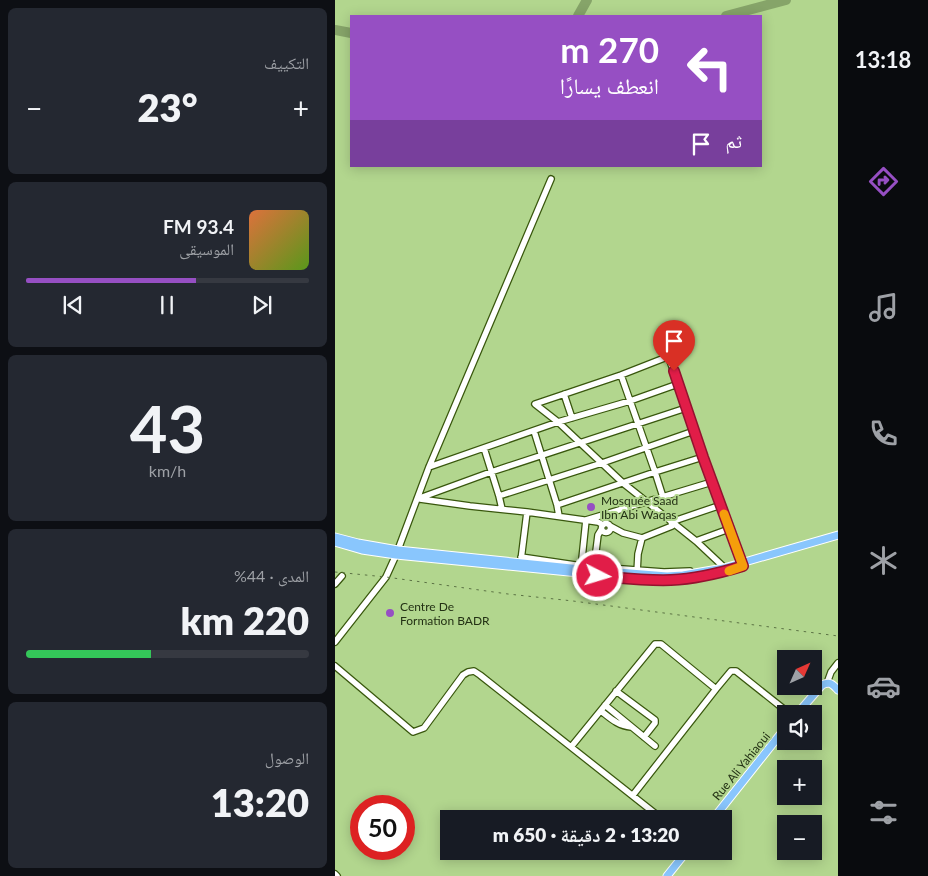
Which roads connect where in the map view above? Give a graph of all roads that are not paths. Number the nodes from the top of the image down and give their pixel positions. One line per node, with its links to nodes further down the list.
1 (551, 179): 18 (street)
2 (621, 375): 3 (street); 4 (street); 5 (street)
3 (678, 384): 5 (street); 6 (street)
4 (564, 394): 7 (street); 8 (street)
5 (630, 401): 7 (street); 9 (street)
6 (686, 408): 9 (street); 11 (street)
7 (572, 418): 8 (street)
8 (558, 422): 10 (street); 12 (street)
9 (638, 424): 12 (street); 13 (street)
10 (534, 430): 14 (street); 15 (street)
11 (694, 431): 13 (street); 16 (street)
12 (580, 443): 15 (street); 17 (street)
13 (647, 447): 17 (street); 20 (street)
14 (484, 448): 18 (street); 19 (street)
15 (542, 455): 19 (street); 21 (street)
16 (703, 457): 20 (street); 23 (street)
17 (602, 463): 21 (street); 22 (street)
18 (429, 468): 26 (street)
19 (491, 472): 24 (street); 26 (street)
20 (655, 472): 22 (street); 25 (street)
21 (550, 480): 24 (street); 28 (street)
22 (623, 482): 27 (street); 28 (street)
23 (712, 482): 25 (street); 29 (street)
24 (499, 496): 30 (street)
25 (663, 497): 27 (street)
26 (417, 498): 30 (street); 43 (street)
27 (645, 502): 33 (street); 34 (street)
28 (557, 505): 32 (street)
29 (721, 505): 34 (street); 36 (street)
30 (502, 509): 31 (street)
31 (527, 512): 32 (street); 44 (street)
32 (559, 516): 33 (street)
33 (585, 520): 35 (street); 48 (street)
34 (672, 524): 39 (street); 41 (street)
35 (605, 527): 39 (street); 46 (street)
36 (729, 529): 41 (street); 45 (street)
37 (838, 535): 45 (main road)
38 (335, 537): 43 (main road)
39 (642, 538): 49 (street)
40 (838, 540): 45 (main road)
41 (696, 541): 47 (street)
42 (335, 542): 43 (main road)
43 (397, 552): 44 (main road); 48 (main road); 52 (street)
44 (520, 560): 48 (main road)
45 (743, 565): 47 (main road)
46 (594, 567): 48 (street); 49 (street)
47 (724, 567): 48 (main road); 49 (main road)
48 (581, 570): 49 (main road)
49 (637, 572)
50 (342, 576): 51 (street)
51 (335, 584)
52 (335, 642)
53 (838, 663): 55 (street)
54 (335, 666): 65 (street)
55 (827, 683): 57 (main road); 60 (main road)
56 (716, 689): 58 (street); 59 (street); 66 (street)
57 (838, 690)
58 (617, 691): 61 (street); 62 (street)
59 (778, 705)
60 (804, 705)
61 (603, 708): 62 (street); 65 (street)
62 (644, 737): 64 (street)
63 (777, 738): 68 (main road, Rue Ali Yahiaoui)
64 (655, 746)
65 (571, 747): 66 (street)
66 (633, 795): 67 (street)
67 (652, 810)
68 (720, 810)
69 (680, 860): 70 (main road)
70 (667, 876)

